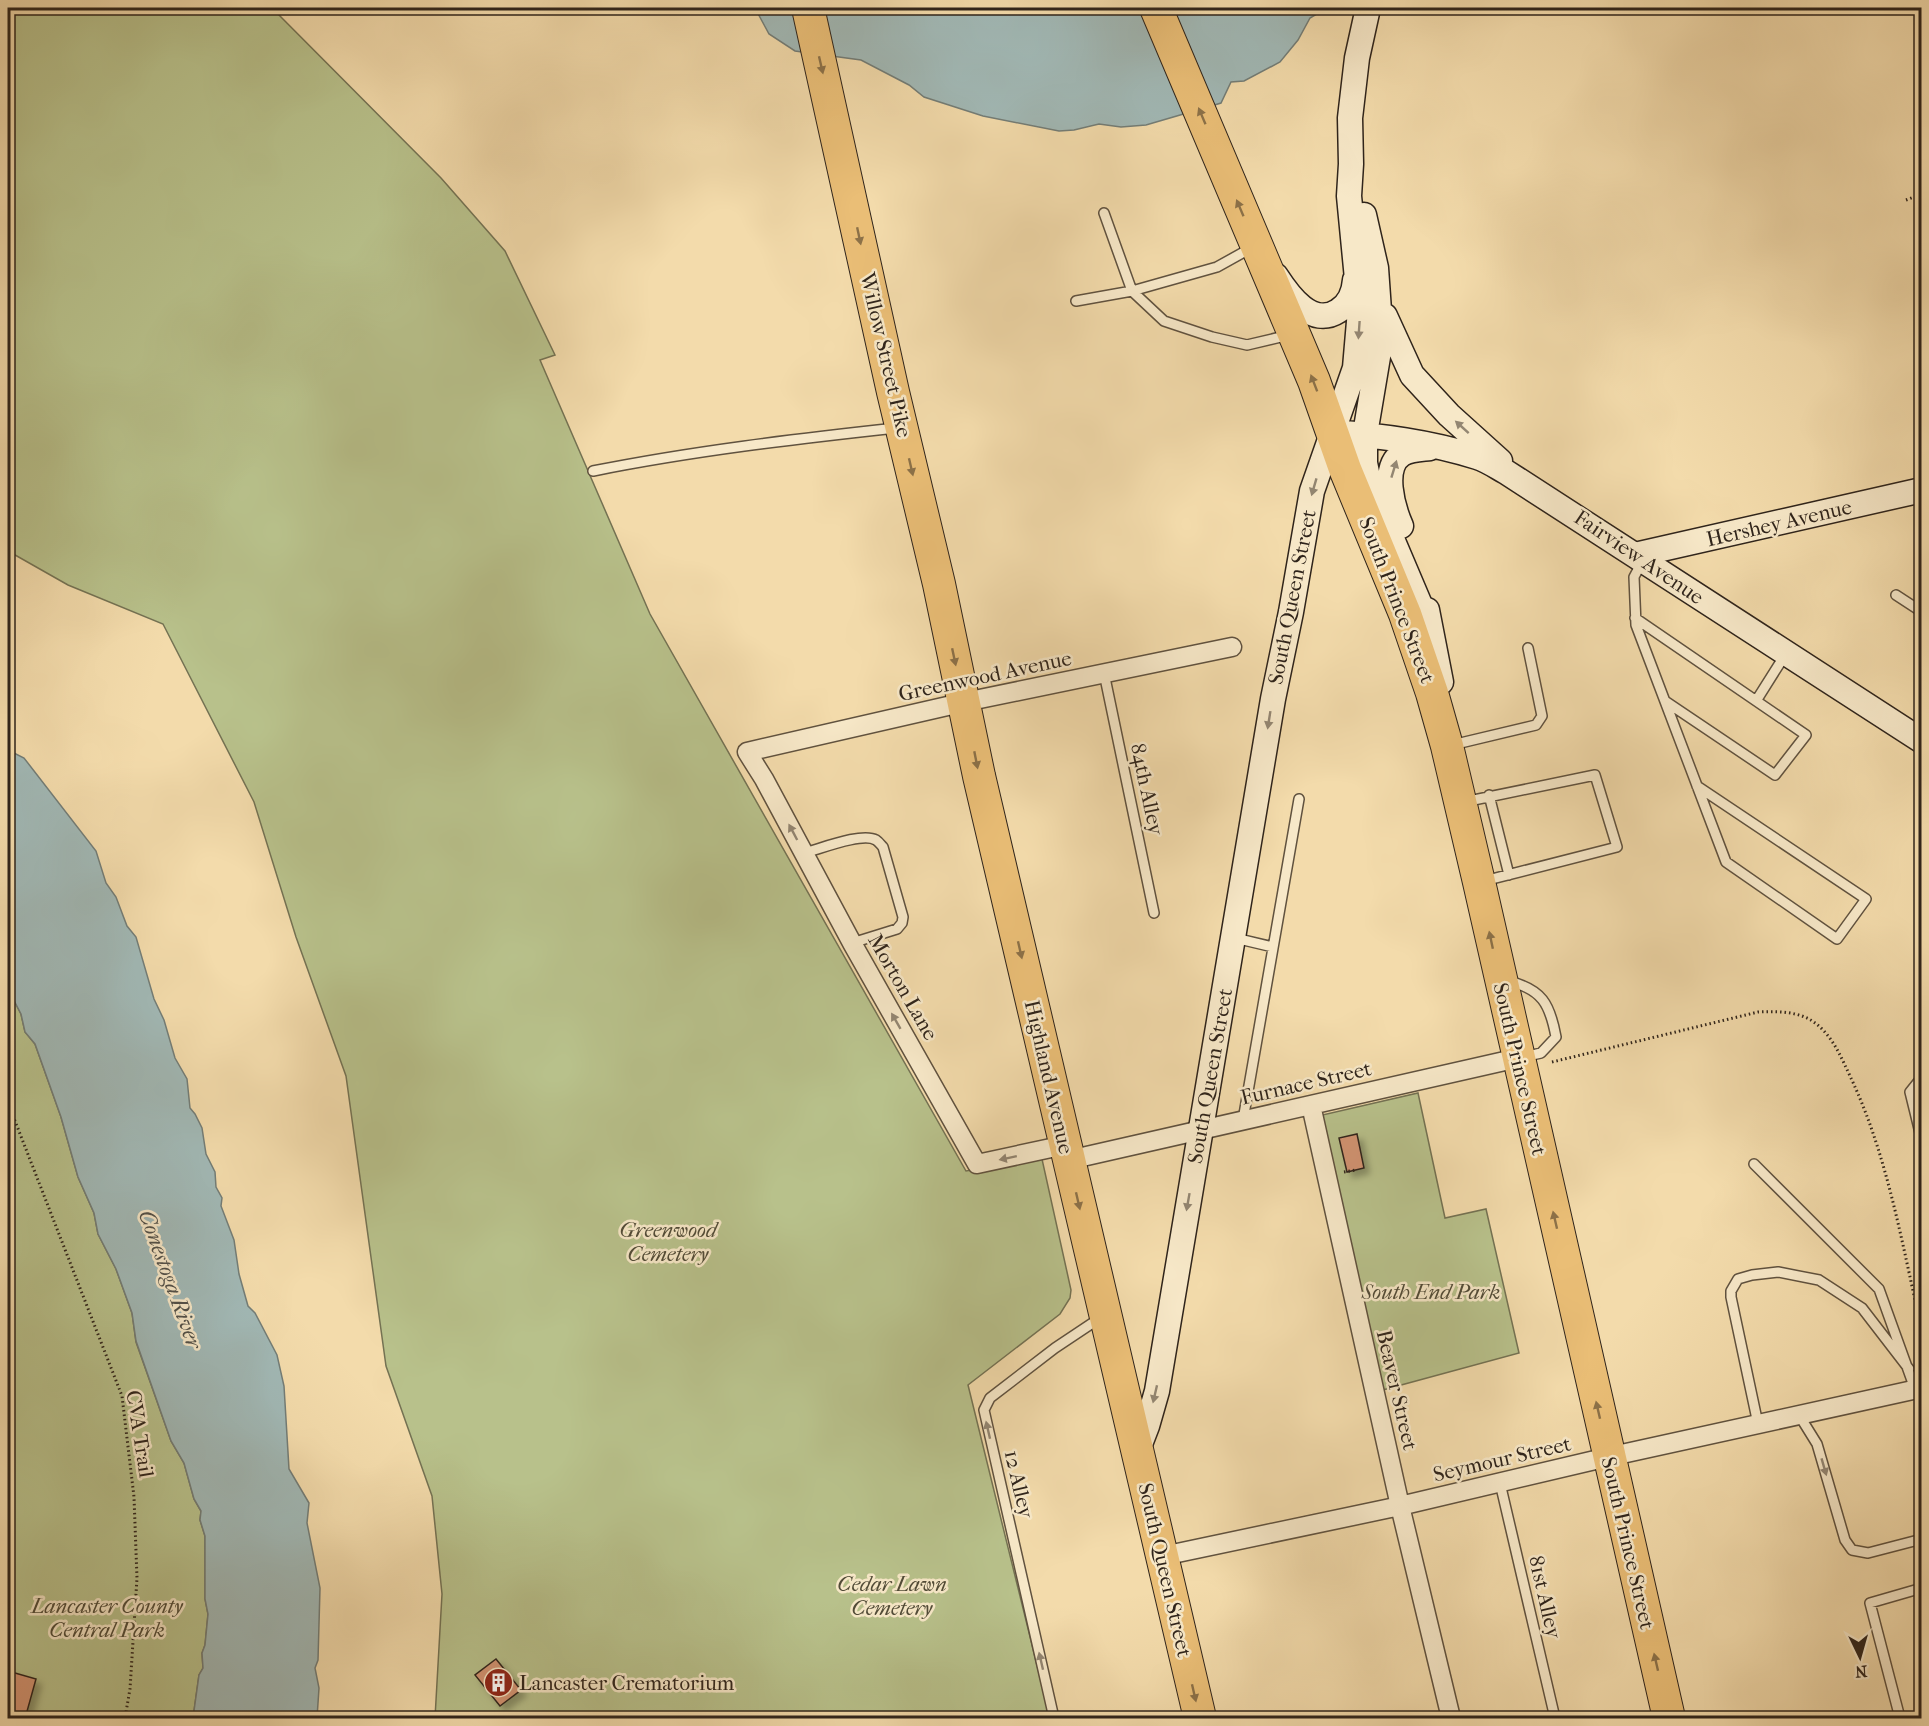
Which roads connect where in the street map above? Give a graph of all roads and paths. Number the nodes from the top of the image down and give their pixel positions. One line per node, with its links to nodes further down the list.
1 (808, 8): 14 (highway, Willow Street Pike, one-way to 14)
2 (1156, 8): 8 (highway, one-way to 2)
3 (1368, 8): 4 (main road)
4 (1351, 164): 9 (main road, South Queen Street); 12 (main road)
5 (1922, 194): 6 (path)
6 (1906, 200)
7 (1104, 213): 10 (lane)
8 (1256, 246): 9 (main road); 10 (lane); 13 (highway)
9 (1356, 271): 15 (main road, South Queen Street, one-way to 15)
10 (1132, 291): 11 (lane); 13 (lane)
11 (1076, 301)
12 (1380, 304): 16 (main road); 19 (main road, one-way to 12)
13 (1294, 334): 15 (highway, one-way to 13)
14 (902, 428): 18 (lane); 32 (highway, Willow Street Pike, one-way to 32)
15 (1332, 432): 16 (main road, Fairview Avenue); 34 (highway, South Prince Street); 42 (main road, South Queen Street, one-way to 42)
16 (1365, 434): 17 (main road, Fairview Avenue); 25 (main road)
17 (1439, 447): 19 (main road, Fairview Avenue); 25 (main road, one-way to 17)
18 (593, 471)
19 (1521, 480): 21 (main road, Fairview Avenue)
20 (1922, 490): 21 (main road, Hershey Avenue)
21 (1639, 557): 24 (lane); 28 (main road, Fairview Avenue)
22 (1896, 595): 23 (lane)
23 (1922, 612)
24 (1635, 618): 30 (lane); 31 (lane)
25 (1429, 626): 34 (main road)
26 (1232, 647): 29 (street, Greenwood Avenue)
27 (1528, 648): 34 (lane)
28 (1786, 654): 31 (lane); 33 (main road, Fairview Avenue)
29 (1104, 673): 32 (street, Greenwood Avenue); 41 (lane, 84th Alley)
30 (1665, 700): 31 (lane); 36 (lane)
31 (1756, 701)
32 (965, 702): 35 (street, Greenwood Avenue); 53 (highway, Highland Avenue, one-way to 53)
33 (1922, 741)
34 (1447, 746): 38 (highway, South Prince Street)
35 (747, 752): 39 (street, Morton Lane, one-way to 35)
36 (1697, 786): 36 (lane)
37 (1299, 798): 44 (lane)
38 (1475, 799): 40 (highway, South Prince Street); 40 (lane)
39 (804, 854): 43 (street, Morton Lane); 43 (lane)
40 (1494, 879): 45 (highway, South Prince Street, one-way to 40)
41 (1154, 913)
42 (1233, 937): 44 (lane); 51 (main road, South Queen Street)
43 (852, 943): 53 (street, Morton Lane, one-way to 43)
44 (1273, 948): 50 (lane)
45 (1499, 978): 46 (highway, South Prince Street); 46 (lane)
46 (1518, 1058): 49 (street, Furnace Street); 58 (path); 64 (highway, South Prince Street, one-way to 46)
47 (1922, 1077): 52 (lane)
48 (8, 1103): 70 (path, CVA Trail)
49 (1311, 1106): 50 (street, Furnace Street); 66 (street, Beaver Street)
50 (1243, 1120): 51 (street, Furnace Street)
51 (1201, 1130): 53 (street, Furnace Street); 63 (main road, South Queen Street, one-way to 63)
52 (1922, 1141)
53 (1067, 1153): 57 (highway, Highland Avenue, one-way to 57)
54 (1754, 1164): 59 (lane)
55 (1356, 1170): 56 (path)
56 (1337, 1174)
57 (1105, 1315): 63 (highway, Highland Avenue); 71 (lane, 12 Alley, one-way to 57)
58 (1922, 1331)
59 (1909, 1370): 60 (lane); 62 (lane)
60 (1918, 1389): 61 (street, Seymour Street)
61 (1799, 1415): 62 (street, Seymour Street); 67 (lane, one-way to 67)
62 (1758, 1424): 64 (street, Seymour Street)
63 (1137, 1452): 68 (highway, South Queen Street)
64 (1608, 1457): 65 (street, Seymour Street); 75 (highway, South Prince Street, one-way to 64)
65 (1500, 1483): 66 (street, Seymour Street); 74 (lane, 81st Alley)
66 (1400, 1506): 68 (street, Seymour Street); 73 (street, Beaver Street)
67 (1922, 1539)
68 (1162, 1556): 72 (highway, South Queen Street, one-way to 72)
69 (1922, 1588): 76 (lane)
70 (125, 1719)
71 (1054, 1719)
72 (1200, 1719)
73 (1451, 1719)
74 (1555, 1719)
75 (1669, 1719)
76 (1900, 1719)

